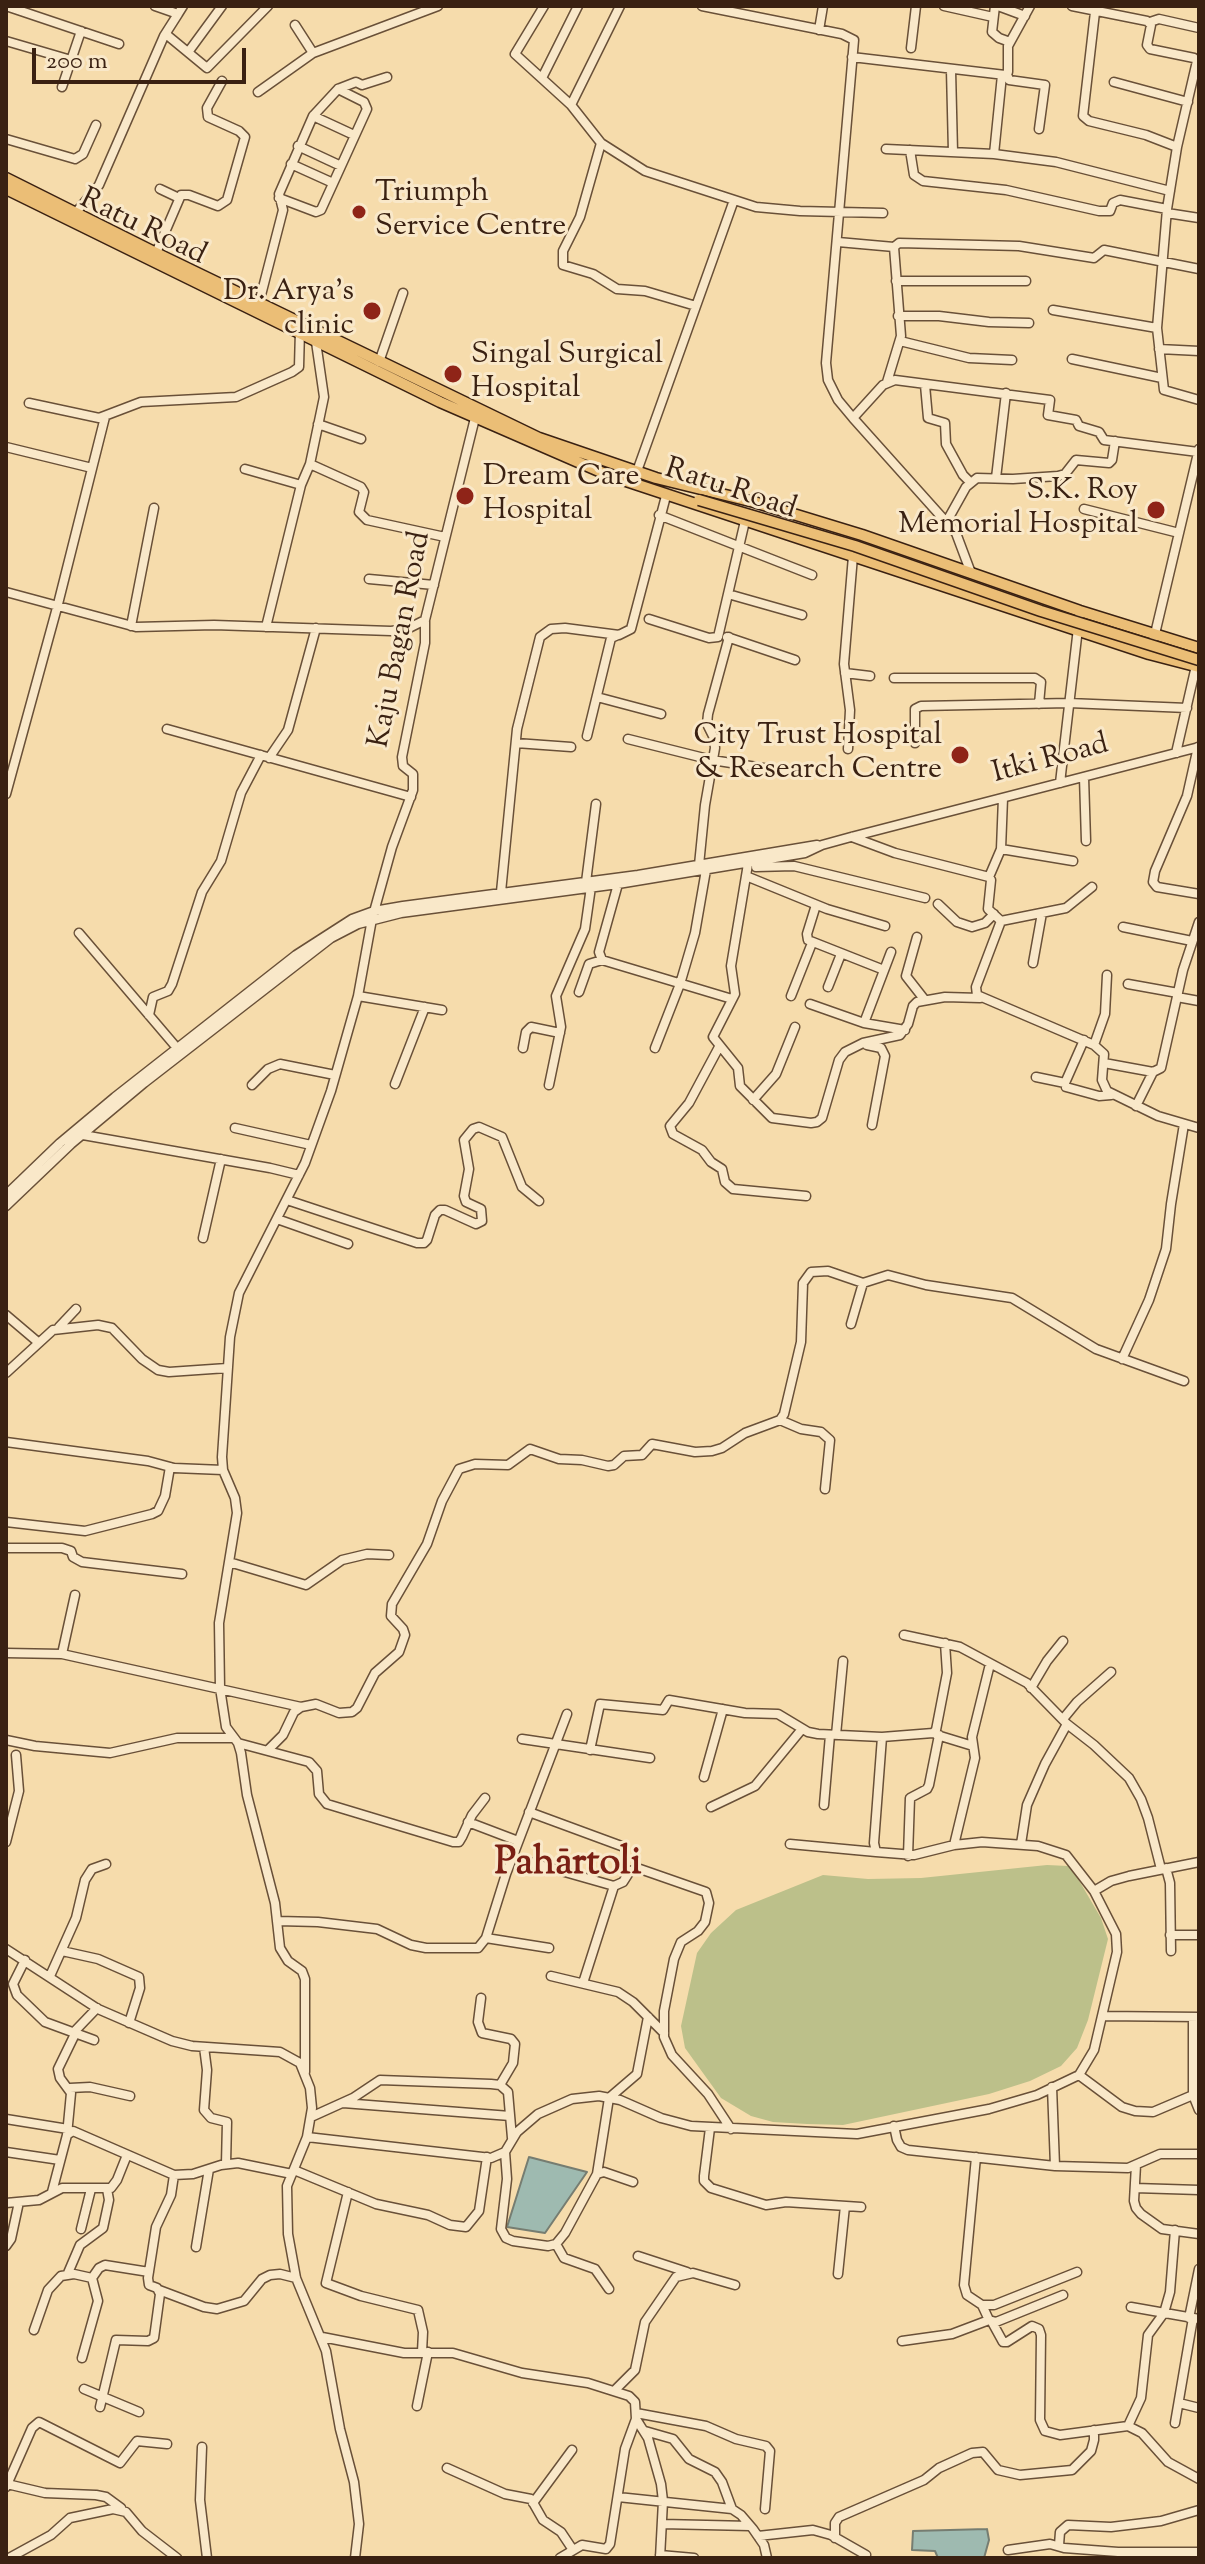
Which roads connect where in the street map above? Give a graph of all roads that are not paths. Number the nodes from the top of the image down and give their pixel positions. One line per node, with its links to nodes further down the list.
1 (6, 6): 26 (street)
2 (155, 6): 17 (street)
3 (222, 6): 32 (street)
4 (268, 6): 32 (street)
5 (438, 6): 33 (street)
6 (544, 6): 40 (street)
7 (578, 6): 40 (street)
8 (620, 6): 47 (street)
9 (702, 6): 16 (street)
10 (823, 6): 25 (street)
11 (916, 6): 31 (street)
12 (944, 6): 18 (street)
13 (996, 6): 20 (street); 21 (street)
14 (1030, 6): 20 (street)
15 (1072, 6): 19 (street)
16 (730, 9): 25 (street)
17 (180, 10): 27 (street)
18 (982, 10): 21 (street)
19 (1095, 12): 22 (street); 55 (street)
20 (1025, 16): 29 (street)
21 (993, 17): 29 (street)
22 (1150, 22): 24 (street); 36 (street)
23 (295, 25): 33 (street)
24 (1199, 28)
25 (819, 30): 34 (street)
26 (81, 31): 30 (street); 35 (street)
27 (167, 35): 32 (street); 73 (street)
28 (6, 41): 35 (street)
29 (1010, 42): 38 (street)
30 (119, 44)
31 (911, 48)
32 (189, 51)
33 (313, 53): 45 (street)
34 (852, 57): 37 (street); 70 (street)
35 (71, 60): 43 (street)
36 (1198, 61): 46 (street)
37 (951, 70): 38 (street); 58 (street)
38 (1004, 75): 50 (street); 59 (street)
39 (387, 77): 44 (street)
40 (542, 78): 47 (street)
41 (222, 81): 67 (street)
42 (1114, 82): 46 (street)
43 (62, 87)
44 (338, 89): 48 (street); 51 (street)
45 (258, 92)
46 (1192, 97): 55 (street)
47 (571, 105): 53 (street)
48 (313, 116): 51 (street); 54 (street)
49 (96, 125): 52 (street)
50 (1039, 129)
51 (354, 135): 61 (street)
52 (6, 139)
53 (601, 143): 69 (street); 84 (street)
54 (298, 146): 60 (street); 61 (street)
55 (1177, 147): 66 (street)
56 (886, 149): 57 (street)
57 (910, 150): 58 (street); 71 (street)
58 (953, 152): 59 (street)
59 (994, 154): 66 (street)
60 (291, 164): 63 (street); 68 (street)
61 (341, 166): 63 (street)
62 (6, 178): 73 (main road, Ratu Road)
63 (333, 183): 68 (street)
64 (6, 189): 73 (main road, Ratu Road)
65 (160, 189): 67 (street)
66 (1170, 191): 71 (street)
67 (179, 198): 77 (street)
68 (279, 198): 83 (street)
69 (734, 200): 70 (street); 84 (street)
70 (839, 211): 72 (street); 75 (street)
71 (1167, 211): 74 (street); 78 (street)
72 (883, 213)
73 (72, 216): 77 (main road, Ratu Road); 88 (main road, Ratu Road)
74 (1199, 218)
75 (838, 242): 76 (street); 105 (street)
76 (894, 247): 78 (street); 80 (street)
77 (156, 253): 83 (main road, Ratu Road)
78 (1162, 263): 79 (street); 89 (street)
79 (1199, 269)
80 (896, 281): 81 (street); 86 (street)
81 (1026, 281)
82 (403, 293): 96 (street)
83 (259, 303): 88 (main road, Ratu Road)
84 (696, 306): 114 (street)
85 (1053, 310): 89 (street)
86 (898, 316): 87 (street); 90 (street)
87 (1029, 323)
88 (300, 328): 91 (main road, Ratu Road); 96 (main road, Ratu Road); 104 (street)
89 (1157, 328): 92 (street)
90 (900, 341): 95 (street); 98 (street)
91 (316, 342): 103 (main road, Ratu Road); 106 (street)
92 (1159, 349): 93 (street); 97 (street)
93 (1199, 351)
94 (1072, 359): 97 (street)
95 (1012, 360)
96 (379, 362): 103 (main road, Ratu Road)
97 (1162, 378): 101 (street)
98 (887, 382): 99 (street); 105 (street)
99 (925, 385): 100 (street); 117 (street)
100 (1006, 393): 108 (street); 115 (street)
101 (1199, 400)
102 (29, 403): 104 (street)
103 (476, 414): 114 (main road, Ratu Road); 118 (main road, Ratu Road); 128 (street, Kaju Bagan Road)
104 (105, 417): 112 (street)
105 (853, 418): 126 (street)
106 (318, 424): 107 (street); 111 (street)
107 (361, 439)
108 (1115, 441): 110 (street); 115 (street)
109 (6, 447): 112 (street)
110 (1198, 451): 127 (street)
111 (310, 464): 119 (street); 128 (street)
112 (92, 468): 137 (street)
113 (245, 469): 119 (street)
114 (637, 472): 116 (main road, Ratu Road); 118 (street)
115 (996, 478): 117 (street)
116 (677, 481): 121 (main road); 131 (main road, Ratu Road)
117 (969, 481): 126 (street)
118 (633, 484): 120 (main road, Ratu Road)
119 (301, 485): 143 (street)
120 (667, 496): 121 (main road); 124 (street); 125 (main road, Ratu Road)
121 (699, 497): 150 (main road); 153 (main road, bridge)
122 (154, 508): 142 (street)
123 (1084, 509): 127 (street)
124 (659, 515): 129 (street); 147 (street)
125 (745, 521): 129 (street); 130 (main road, Ratu Road)
126 (947, 521): 131 (street)
127 (1179, 533): 148 (street)
128 (445, 537): 134 (street, Kaju Bagan Road)
129 (740, 547): 132 (street); 136 (street)
130 (853, 556): 145 (main road, Ratu Road); 154 (street)
131 (971, 573): 138 (main road, Ratu Road)
132 (812, 575)
133 (369, 579): 134 (street)
134 (434, 585): 141 (street, Kaju Bagan Road)
135 (6, 592): 137 (street)
136 (728, 594): 139 (street); 146 (street)
137 (58, 604): 142 (street); 176 (street)
138 (1080, 611): 145 (street); 148 (main road, Ratu Road)
139 (802, 615)
140 (649, 619): 146 (street)
141 (425, 620): 144 (street); 177 (street, Kaju Bagan Road)
142 (131, 626): 143 (street)
143 (266, 627): 144 (street)
144 (316, 628): 171 (street)
145 (1077, 630): 151 (main road, Ratu Road); 158 (street)
146 (719, 634): 149 (street)
147 (619, 635): 157 (street); 165 (street)
148 (1155, 635): 150 (main road, Ratu Road); 151 (street)
149 (729, 637): 152 (street); 172 (street)
150 (1199, 650)
151 (1149, 654): 153 (main road, Ratu Road)
152 (795, 660)
153 (1198, 664): 160 (street)
154 (845, 673): 155 (street); 169 (street)
155 (870, 676)
156 (894, 678): 159 (street)
157 (597, 697): 161 (street); 163 (street)
158 (1069, 703): 159 (street); 160 (street); 175 (street)
159 (1039, 704): 166 (street)
160 (1187, 708): 170 (street)
161 (661, 714)
162 (167, 729): 171 (street)
163 (587, 736)
164 (628, 739): 172 (street)
165 (516, 743): 167 (street); 191 (street)
166 (915, 743)
167 (571, 747)
168 (1199, 747): 170 (street, Itki Road); 192 (street)
169 (848, 749)
170 (1176, 753): 174 (street, Itki Road)
171 (265, 757): 177 (street); 226 (street)
172 (712, 760): 173 (street); 185 (street)
173 (795, 773)
174 (1084, 777): 175 (street, Itki Road); 181 (street)
175 (1060, 783): 178 (street, Itki Road)
176 (6, 794)
177 (411, 797): 197 (street)
178 (1003, 798): 180 (street, Itki Road); 183 (street)
179 (596, 804): 188 (street)
180 (851, 837): 182 (street, Itki Road); 187 (street)
181 (1086, 841)
182 (822, 845): 185 (street); 186 (street)
183 (1001, 849): 184 (street); 187 (street)
184 (1073, 861)
185 (702, 868): 186 (street); 188 (street); 189 (street); 212 (street)
186 (747, 869): 193 (street); 195 (street); 220 (street)
187 (989, 877): 198 (street)
188 (588, 884): 189 (street); 191 (street); 197 (street); 230 (street)
189 (618, 884): 208 (street)
190 (1092, 887): 196 (street)
191 (501, 892): 197 (street)
192 (1199, 894)
193 (925, 898)
194 (938, 904): 198 (street)
195 (816, 905): 199 (street); 205 (street)
196 (1042, 913): 198 (street); 209 (street)
197 (373, 915): 217 (street); 235 (street); 253 (street)
198 (998, 918): 219 (street)
199 (885, 926)
200 (1123, 927): 204 (street)
201 (1198, 928): 204 (street)
202 (79, 933): 226 (street)
203 (917, 937): 221 (street)
204 (1192, 941): 216 (street)
205 (812, 943): 207 (street); 218 (street)
206 (891, 952): 210 (street)
207 (841, 954): 210 (street); 214 (street)
208 (602, 960): 212 (street); 215 (street)
209 (1033, 963)
210 (884, 970): 227 (street)
211 (1107, 975): 233 (street)
212 (680, 984): 220 (street); 237 (street)
213 (1128, 984): 216 (street)
214 (828, 987)
215 (579, 992)
216 (1178, 995): 222 (street); 239 (street)
217 (358, 996): 224 (street); 240 (street)
218 (791, 996)
219 (980, 998): 221 (street); 231 (street)
220 (732, 999): 234 (street)
221 (924, 999): 229 (street)
222 (1199, 1001)
223 (810, 1004): 227 (street)
224 (425, 1007): 225 (street); 242 (street)
225 (442, 1010)
226 (149, 1015): 235 (street)
227 (864, 1023): 229 (street)
228 (795, 1027): 247 (street)
229 (905, 1030): 232 (street)
230 (560, 1033): 236 (street); 244 (street)
231 (1084, 1040): 233 (street); 241 (street)
232 (863, 1043): 247 (street); 250 (street)
233 (1094, 1045): 238 (street)
234 (719, 1047): 247 (street); 258 (street)
235 (177, 1048): 257 (street)
236 (523, 1048)
237 (655, 1048)
238 (1104, 1063): 239 (street); 246 (street)
239 (1153, 1072): 248 (street)
240 (335, 1075): 243 (street); 254 (street)
241 (1036, 1077)
242 (395, 1084)
243 (252, 1085)
244 (549, 1085)
245 (1066, 1087): 246 (street)
246 (1112, 1095): 248 (street)
247 (753, 1100)
248 (1136, 1106): 249 (street)
249 (1184, 1124): 252 (street); 271 (street)
250 (872, 1125)
251 (235, 1128): 254 (street)
252 (1199, 1128)
253 (83, 1135): 255 (street); 261 (street)
254 (311, 1145): 256 (street)
255 (221, 1159): 256 (street); 263 (street)
256 (299, 1175): 259 (street)
257 (8, 1189)
258 (806, 1196)
259 (287, 1200): 260 (street); 262 (street)
260 (539, 1201)
261 (6, 1206)
262 (277, 1219): 264 (street); 272 (street)
263 (203, 1238)
264 (348, 1244)
265 (863, 1283): 268 (street); 271 (street); 275 (street)
266 (76, 1309): 269 (street)
267 (6, 1315): 270 (street)
268 (851, 1324)
269 (59, 1327): 270 (street); 272 (street)
270 (39, 1343): 273 (street)
271 (1122, 1359): 274 (street)
272 (227, 1368): 278 (street)
273 (6, 1373)
274 (1184, 1381)
275 (780, 1420): 279 (street); 296 (street)
276 (6, 1442): 277 (street)
277 (170, 1467): 278 (street); 280 (street)
278 (223, 1470): 283 (street)
279 (825, 1489)
280 (6, 1522)
281 (6, 1548): 284 (street)
282 (389, 1555): 283 (street)
283 (229, 1562): 294 (street)
284 (182, 1574)
285 (75, 1595): 290 (street)
286 (904, 1635): 288 (street)
287 (1063, 1641): 295 (street)
288 (945, 1643): 292 (street); 301 (street)
289 (6, 1653): 290 (street)
290 (62, 1654): 294 (street)
291 (843, 1661): 302 (street)
292 (990, 1664): 295 (street); 308 (street)
293 (1111, 1672): 299 (street)
294 (220, 1688): 296 (street); 306 (street)
295 (1031, 1688): 299 (street)
296 (301, 1707): 309 (street)
297 (723, 1709): 300 (street); 310 (street); 313 (street)
298 (567, 1714): 307 (street)
299 (1065, 1722): 322 (street); 330 (street)
300 (802, 1729): 302 (street); 316 (street)
301 (936, 1734): 303 (street); 308 (street); 326 (street)
302 (833, 1735): 303 (street); 315 (street)
303 (882, 1737): 325 (street)
304 (522, 1739): 307 (street)
305 (6, 1740): 306 (street)
306 (236, 1741): 309 (street); 333 (street)
307 (555, 1745): 310 (street); 317 (street)
308 (973, 1746): 323 (street)
309 (268, 1750): 318 (street)
310 (590, 1750): 312 (street)
311 (16, 1755): 320 (street)
312 (650, 1758)
313 (704, 1777)
314 (485, 1798): 318 (street)
315 (824, 1805)
316 (711, 1807)
317 (529, 1812): 319 (street); 324 (street)
318 (468, 1822): 319 (street)
319 (518, 1841): 327 (street)
320 (6, 1842)
321 (790, 1844): 325 (street)
322 (1021, 1844): 323 (street); 332 (street)
323 (954, 1845): 326 (street)
324 (624, 1847)
325 (876, 1852): 326 (street)
326 (908, 1856)
327 (512, 1857): 331 (street); 336 (street)
328 (1199, 1862): 330 (street)
329 (106, 1864): 339 (street)
330 (1164, 1868): 332 (street); 334 (street)
331 (614, 1886): 344 (street); 351 (street)
332 (1094, 1891): 347 (street)
333 (278, 1921): 336 (street); 355 (street)
334 (1170, 1935): 335 (street); 340 (street)
335 (1199, 1935)
336 (486, 1938): 337 (street)
337 (549, 1948)
338 (6, 1949): 341 (street)
339 (62, 1951): 342 (street); 350 (street)
340 (1171, 1951)
341 (25, 1960): 342 (street); 352 (street)
342 (50, 1976): 346 (street)
343 (551, 1976): 344 (street)
344 (583, 1983): 348 (street)
345 (481, 1998): 357 (street)
346 (97, 2008): 350 (street); 352 (street)
347 (1103, 2016): 349 (street); 356 (street)
348 (648, 2017): 351 (street); 362 (street)
349 (1196, 2017): 360 (street)
350 (129, 2023): 354 (street)
351 (664, 2033): 370 (street)
352 (74, 2034): 353 (street); 359 (street)
353 (94, 2040)
354 (204, 2047): 355 (street); 381 (street)
355 (305, 2072): 366 (street)
356 (1079, 2075): 358 (street); 360 (street)
357 (500, 2085): 363 (street); 365 (street)
358 (1052, 2087): 368 (street); 383 (street)
359 (70, 2088): 361 (street); 371 (street)
360 (1193, 2095): 364 (street)
361 (130, 2096)
362 (609, 2098): 369 (street); 373 (street); 386 (street)
363 (343, 2103): 365 (street); 366 (street)
364 (1199, 2110)
365 (510, 2116): 373 (street)
366 (311, 2117): 372 (street)
367 (6, 2119): 371 (street)
368 (894, 2126): 370 (street); 379 (street)
369 (710, 2128): 370 (street); 397 (street)
370 (731, 2129)
371 (68, 2132): 377 (street); 380 (street)
372 (307, 2137): 378 (street); 385 (street)
373 (512, 2139): 375 (street)
374 (6, 2152): 380 (street)
375 (505, 2152): 378 (street); 402 (street)
376 (1199, 2154): 382 (street)
377 (127, 2155): 387 (street); 391 (street)
378 (487, 2157): 394 (street)
379 (976, 2157): 383 (street); 418 (street)
380 (60, 2160): 393 (street)
381 (226, 2164): 384 (street); 385 (street)
382 (1136, 2165): 383 (street); 389 (street)
383 (1055, 2166)
384 (209, 2169): 387 (street); 404 (street)
385 (293, 2172): 394 (street); 413 (street)
386 (597, 2174): 388 (street); 402 (street)
387 (174, 2175): 407 (street)
388 (633, 2182)
389 (1135, 2188): 392 (street); 400 (street)
390 (91, 2189): 391 (street); 393 (street); 399 (street)
391 (107, 2189): 409 (street)
392 (1199, 2190)
393 (52, 2192): 395 (street)
394 (348, 2192): 426 (street)
395 (19, 2202): 396 (street); 403 (street)
396 (6, 2203)
397 (845, 2206): 398 (street); 411 (street)
398 (861, 2207)
399 (81, 2229)
400 (1175, 2230): 401 (street); 420 (street)
401 (1198, 2233)
402 (556, 2244): 415 (street)
403 (6, 2246)
404 (196, 2247)
405 (638, 2256): 410 (street)
406 (1199, 2269): 421 (street)
407 (149, 2272): 412 (street); 416 (street)
408 (1077, 2272): 418 (street)
409 (68, 2273): 412 (street); 423 (street)
410 (687, 2273): 414 (street); 429 (street)
411 (838, 2274)
412 (92, 2278): 427 (street)
413 (296, 2278): 416 (street); 424 (street)
414 (735, 2285)
415 (609, 2289)
416 (159, 2290): 430 (street)
417 (1063, 2295): 422 (street)
418 (982, 2305): 422 (street)
419 (1131, 2307): 420 (street)
420 (1164, 2313): 421 (street); 438 (street)
421 (1194, 2318): 431 (street)
422 (990, 2321): 425 (street); 439 (street)
423 (34, 2330)
424 (322, 2337): 426 (street); 468 (street)
425 (902, 2341)
426 (425, 2352): 429 (street); 432 (street)
427 (82, 2358)
428 (84, 2389): 430 (street)
429 (615, 2390): 436 (street)
430 (102, 2396): 433 (street); 435 (street)
431 (1179, 2403): 434 (street); 437 (street)
432 (417, 2406)
433 (100, 2407)
434 (1199, 2408)
435 (139, 2412)
436 (636, 2416): 440 (street); 447 (street); 451 (street)
437 (1175, 2423)
438 (1128, 2426): 439 (street); 445 (street)
439 (1094, 2430): 457 (street)
440 (645, 2431): 448 (street); 450 (street)
441 (167, 2444): 446 (street)
442 (202, 2447): 467 (street)
443 (572, 2450): 449 (street)
444 (447, 2468): 449 (street)
445 (1199, 2479)
446 (7, 2485): 453 (street)
447 (618, 2497): 448 (street); 459 (street)
448 (663, 2501): 450 (street); 454 (street)
449 (533, 2503): 459 (street)
450 (732, 2509): 455 (street)
451 (765, 2509)
452 (1199, 2510): 458 (street)
453 (126, 2512): 465 (street); 466 (street)
454 (662, 2524): 455 (street); 464 (street)
455 (750, 2526): 456 (street)
456 (758, 2536): 457 (street); 471 (street)
457 (835, 2538): 462 (street)
458 (1059, 2545): 460 (street); 463 (street)
459 (573, 2550): 469 (street)
460 (1008, 2550)
461 (1199, 2552): 463 (street)
462 (866, 2555)
463 (1118, 2555)
464 (660, 2556): 470 (street)
465 (9, 2558)
466 (177, 2558)
467 (207, 2558)
468 (355, 2558)
469 (560, 2558)
470 (694, 2558)
471 (767, 2558)

